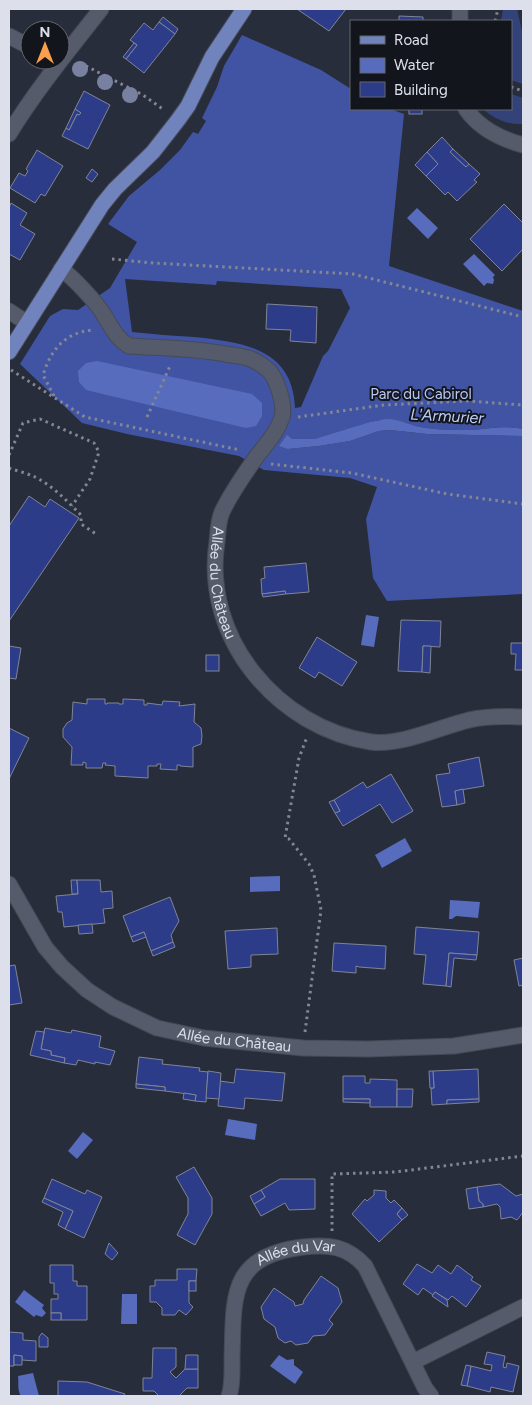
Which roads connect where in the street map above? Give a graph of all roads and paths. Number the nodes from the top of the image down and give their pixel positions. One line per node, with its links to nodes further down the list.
1 (101, 9): 3 (street)
2 (244, 9): 11 (main road)
3 (70, 47)
4 (70, 62): 6 (path)
5 (53, 70): 8 (street)
6 (148, 99)
7 (467, 110): 9 (street)
8 (9, 134)
9 (523, 145)
10 (112, 259): 13 (path)
11 (61, 269): 14 (main road); 15 (street, Allée du Château)
12 (9, 311): 14 (street)
13 (523, 317)
14 (27, 323): 16 (main road)
15 (110, 328): 19 (path); 21 (street, Allée du Château)
16 (9, 352)
17 (172, 362): 22 (path)
18 (9, 368): 19 (path)
19 (55, 397): 24 (path)
20 (523, 405): 21 (path)
21 (282, 415): 24 (street, Allée du Château)
22 (147, 417)
23 (9, 454): 27 (path)
24 (256, 458): 26 (path); 30 (street, Allée du Château)
25 (9, 468): 27 (path)
26 (523, 504)
27 (72, 506): 28 (path)
28 (96, 534)
29 (523, 717): 30 (street, Allée du Château)
30 (313, 723): 33 (path)
31 (9, 884): 33 (street, Allée du Château)
32 (523, 1035): 33 (street, Allée du Château)
33 (303, 1048)
34 (523, 1156): 35 (path)
35 (332, 1246): 37 (street, Allée du Var); 38 (street, Allée du Var)
36 (523, 1307): 37 (street)
37 (413, 1362): 39 (street, Allée du Var)
38 (229, 1396)
39 (431, 1396)

